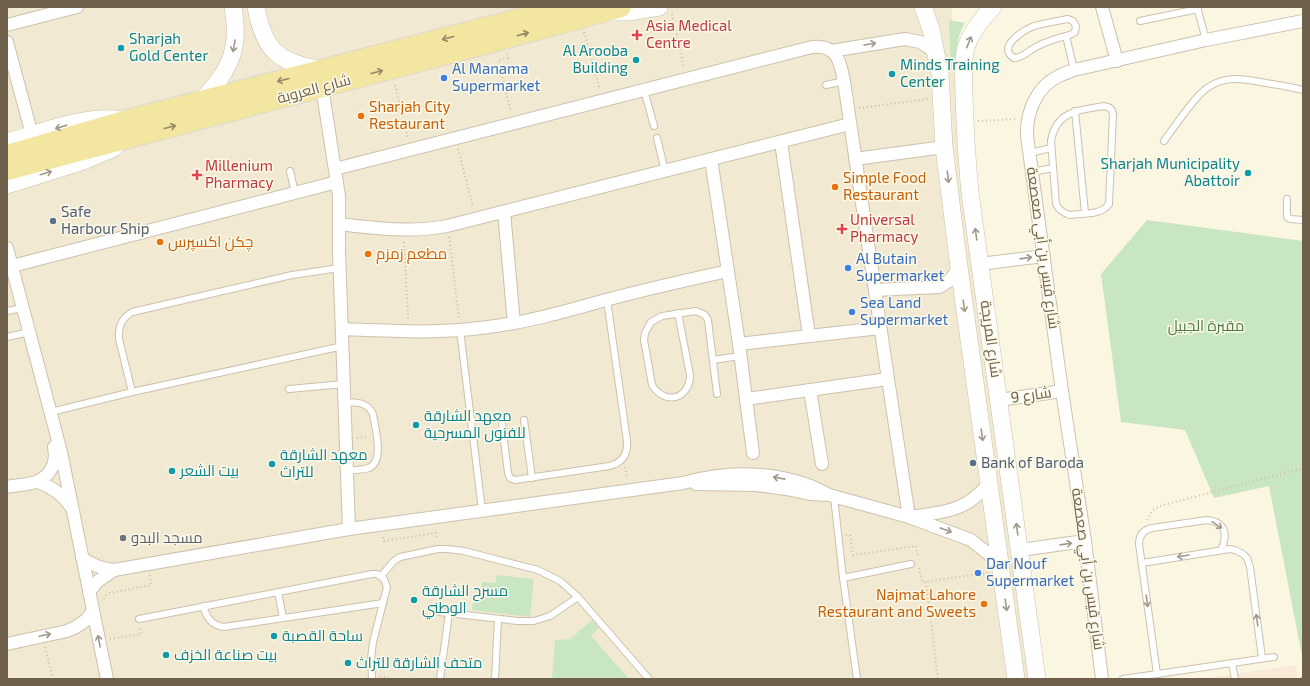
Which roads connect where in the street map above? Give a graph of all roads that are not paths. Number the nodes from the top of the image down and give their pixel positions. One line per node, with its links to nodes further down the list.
1 (77, 7): 13 (street)
2 (233, 7): 26 (main road, one-way to 26)
3 (256, 7): 21 (main road)
4 (659, 7): 9 (main road)
5 (923, 7): 18 (main road, شارع المريجة)
6 (993, 7): 50 (main road, شارع المريجة, one-way to 6)
7 (1103, 7): 19 (street)
8 (1198, 8): 11 (lane); 15 (lane)
9 (611, 9): 10 (main road, شارع العروبة)
10 (572, 12): 21 (main road, شارع العروبة, one-way to 21); 21 (main road, شارع العروبة, one-way to 10)
11 (1140, 21)
12 (1303, 21): 15 (street, شارع قيس بن أبي صعصعة)
13 (7, 25)
14 (1066, 36): 14 (lane); 20 (lane)
15 (1206, 40): 19 (street, شارع قيس بن أبي صعصعة)
16 (7, 42): 31 (street)
17 (831, 51): 18 (street, one-way to 18); 22 (street); 24 (street)
18 (937, 56): 36 (main road, شارع المريجة)
19 (1117, 61): 20 (street, شارع قيس بن أبي صعصعة)
20 (1074, 70): 38 (street, شارع قيس بن أبي صعصعة)
21 (322, 79): 26 (main road, شارع العروبة, one-way to 26); 30 (main road, شارع العروبة, one-way to 21); 43 (street)
22 (844, 81): 23 (lane); 28 (street)
23 (826, 85)
24 (644, 90): 29 (lane); 43 (street)
25 (1303, 90): 33 (lane)
26 (202, 100): 30 (main road, شارع العروبة)
27 (1075, 111): 37 (lane); 53 (lane); 53 (lane)
28 (850, 124): 35 (street); 41 (street)
29 (654, 126)
30 (130, 128): 31 (main road, one-way to 31); 39 (main road, شارع العروبة); 47 (main road, شارع العروبة, one-way to 30)
31 (32, 135): 34 (main road)
32 (657, 138): 45 (lane)
33 (1164, 141)
34 (7, 142)
35 (781, 142): 40 (street); 73 (street)
36 (944, 147): 41 (street); 50 (main road); 60 (main road, شارع المريجة, one-way to 60)
37 (1051, 148): 38 (lane); 42 (lane)
38 (1030, 152): 46 (street, شارع قيس بن أبي صعصعة)
39 (7, 155)
40 (711, 159): 45 (street); 62 (street)
41 (855, 159): 63 (street)
42 (1053, 168): 46 (lane); 53 (lane)
43 (335, 169): 48 (street)
44 (290, 171): 49 (lane)
45 (665, 171): 52 (street)
46 (1032, 172): 57 (street, شارع قيس بن أبي صعصعة)
47 (7, 182)
48 (337, 182): 49 (street); 55 (street)
49 (295, 193): 59 (street)
50 (970, 194): 58 (main road, شارع المريجة, one-way to 50)
51 (1287, 200): 54 (lane)
52 (504, 212): 55 (street); 68 (street)
53 (1085, 213)
54 (1303, 220)
55 (339, 224): 61 (street)
56 (7, 248): 59 (street)
57 (1044, 256): 58 (street, one-way to 57); 82 (street, شارع قيس بن أبي صعصعة)
58 (980, 264): 86 (main road, شارع المريجة)
59 (12, 266): 65 (street)
60 (959, 267): 63 (street); 96 (main road, شارع المريجة, one-way to 96)
61 (340, 268): 70 (street); 83 (lane)
62 (728, 271): 64 (street); 76 (street)
63 (875, 290): 69 (street)
64 (607, 300): 68 (street); 94 (lane)
65 (23, 308): 66 (lane); 72 (street)
66 (7, 311)
67 (678, 313): 67 (lane); 77 (lane)
68 (514, 323): 71 (street)
69 (880, 328): 73 (street); 78 (street)
70 (342, 329): 71 (street); 75 (street)
71 (460, 330): 100 (lane)
72 (30, 332): 74 (lane); 88 (street)
73 (809, 336): 76 (street)
74 (7, 337)
75 (343, 346): 79 (street); 83 (lane)
76 (740, 350): 77 (lane); 85 (street)
77 (713, 360): 84 (lane)
78 (888, 379): 81 (street); 101 (street)
79 (344, 384): 80 (lane); 87 (street)
80 (289, 389)
81 (810, 390): 85 (street); 92 (street)
82 (1062, 391): 86 (street, شارع 9); 103 (street, شارع قيس بن أبي صعصعة)
83 (132, 392): 88 (lane)
84 (717, 394)
85 (746, 399): 91 (street)
86 (999, 400): 104 (main road, شارع المريجة, one-way to 86)
87 (344, 402): 93 (street); 93 (lane)
88 (51, 412): 95 (street); 99 (street)
89 (524, 420): 94 (lane)
90 (502, 424): 94 (lane)
91 (753, 453)
92 (822, 464)
93 (347, 471): 102 (street)
94 (532, 478)
95 (38, 482): 97 (street); 99 (street)
96 (989, 484): 101 (street); 110 (main road, شارع المريجة)
97 (7, 487)
98 (832, 496): 100 (street); 101 (street); 112 (lane)
99 (72, 508): 106 (street)
100 (482, 510): 102 (street)
101 (910, 517): 110 (street, one-way to 110)
102 (349, 529): 109 (street)
103 (1085, 541): 104 (street, one-way to 103); 137 (street, شارع قيس بن أبي صعصعة)
104 (1020, 550): 136 (main road, شارع المريجة)
105 (1221, 550): 107 (lane, one-way to 107); 107 (lane, one-way to 105); 126 (lane, one-way to 105)
106 (82, 558): 109 (street); 113 (street)
107 (1142, 563): 128 (lane, one-way to 128)
108 (911, 564): 112 (lane)
109 (114, 570): 113 (street)
110 (1001, 570): 135 (main road, شارع المريجة, one-way to 135)
111 (381, 576): 114 (lane); 115 (lane); 116 (lane)
112 (843, 578): 134 (lane)
113 (89, 592): 118 (street)
114 (278, 592): 117 (lane); 121 (lane)
115 (578, 597): 123 (lane); 133 (lane)
116 (383, 603): 121 (lane); 130 (lane)
117 (203, 606): 121 (lane); 122 (lane)
118 (93, 611): 124 (street, one-way to 118); 129 (street, one-way to 118)
119 (439, 612): 120 (lane)
120 (449, 613): 123 (lane); 131 (lane)
121 (283, 618)
122 (139, 619)
123 (498, 619): 132 (lane)
124 (7, 644)
125 (1274, 657): 126 (lane)
126 (1262, 658): 127 (lane)
127 (1232, 663): 128 (lane); 139 (lane)
128 (1157, 674): 138 (lane)
129 (106, 679)
130 (372, 679)
131 (440, 679)
132 (495, 679)
133 (648, 679)
134 (858, 679)
135 (1016, 679)
136 (1037, 679)
137 (1102, 679)
138 (1123, 679)
139 (1235, 679)

